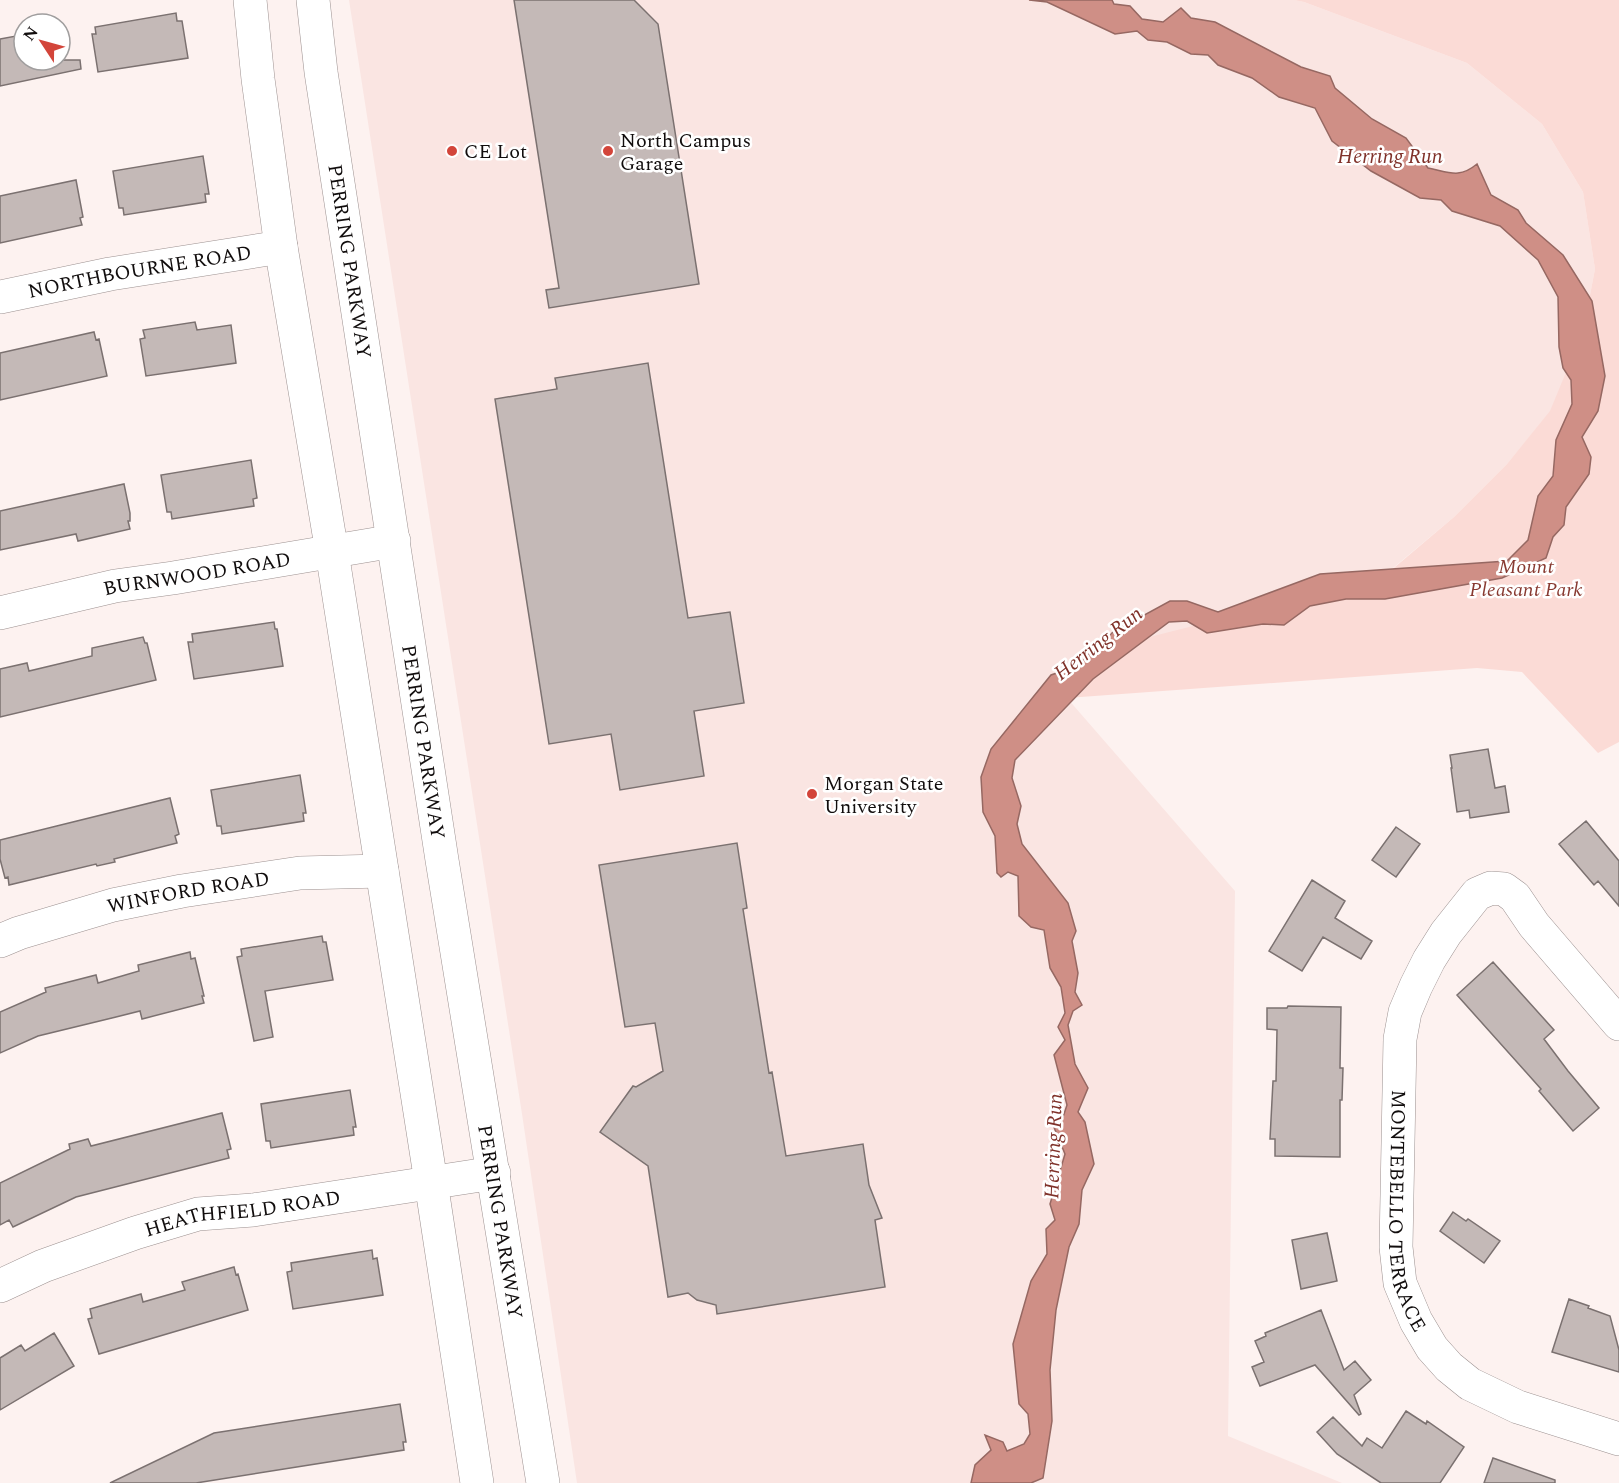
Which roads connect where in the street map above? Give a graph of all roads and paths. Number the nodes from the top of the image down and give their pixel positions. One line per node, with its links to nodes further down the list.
1 (250, 0): 3 (main road)
2 (313, 0): 5 (main road, PERRING PARKWAY)
3 (281, 248): 4 (main road, NORTHBOURNE ROAD); 6 (main road)
4 (0, 297)
5 (394, 541): 6 (main road, BURNWOOD ROAD); 11 (main road, PERRING PARKWAY)
6 (332, 552): 7 (main road, BURNWOOD ROAD); 8 (main road)
7 (0, 613)
8 (382, 871): 9 (main road, WINFORD ROAD); 12 (main road)
9 (0, 940)
10 (1619, 1024): 14 (main road, MONTEBELLO TERRACE)
11 (494, 1173): 12 (main road, HEATHFIELD ROAD); 16 (main road, PERRING PARKWAY)
12 (431, 1182): 13 (main road, HEATHFIELD ROAD); 15 (main road)
13 (0, 1286)
14 (1619, 1439)
15 (477, 1483)
16 (543, 1483)

